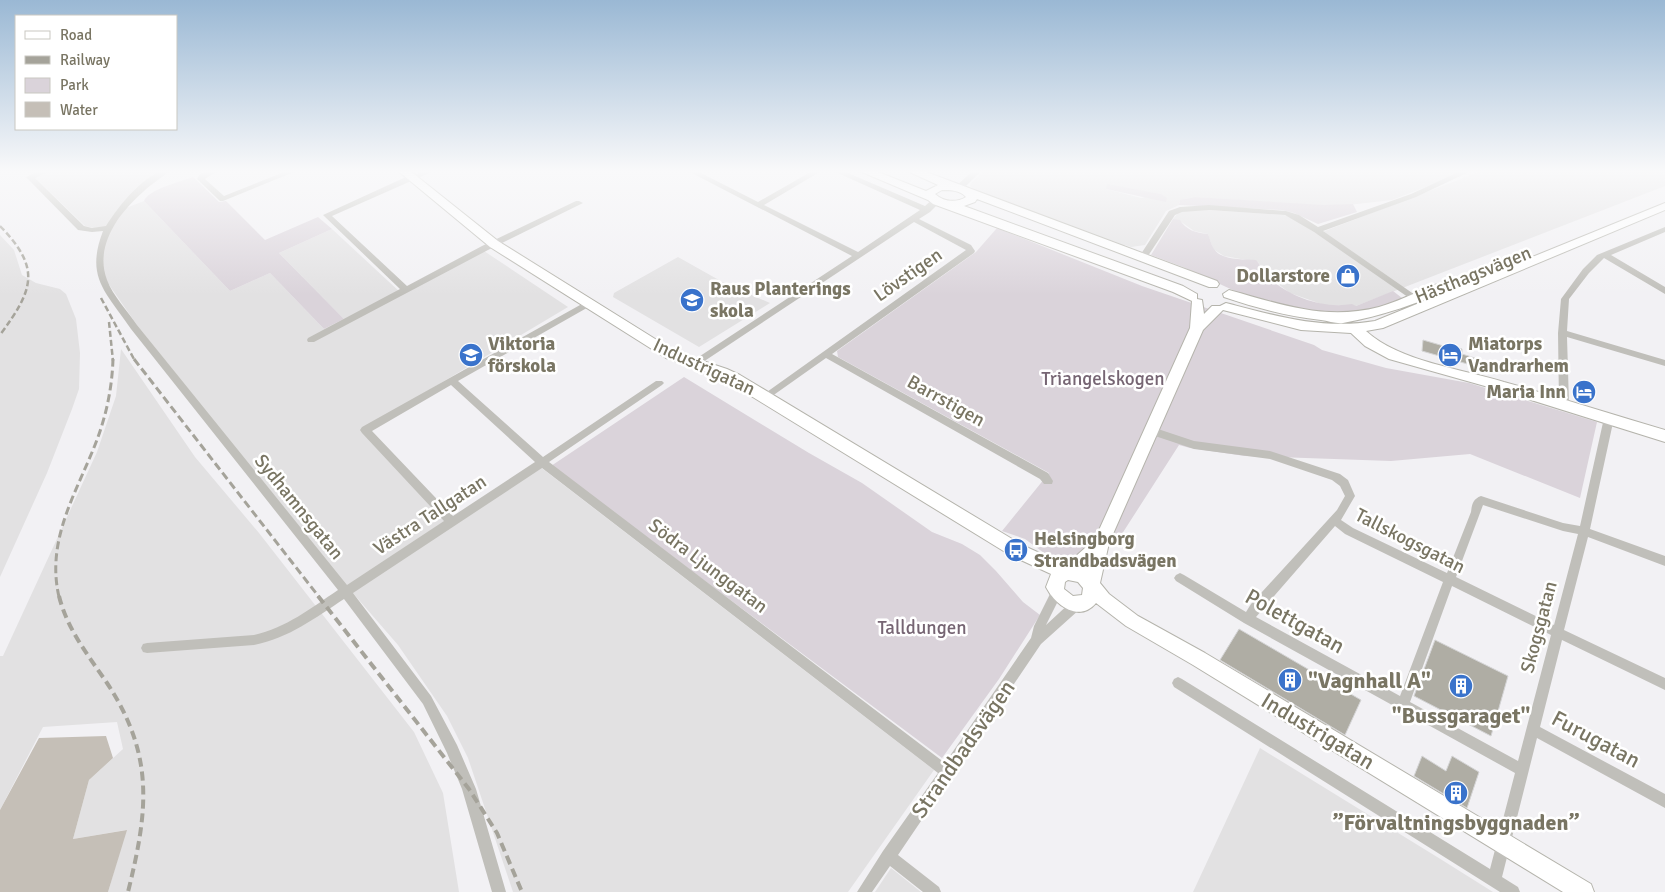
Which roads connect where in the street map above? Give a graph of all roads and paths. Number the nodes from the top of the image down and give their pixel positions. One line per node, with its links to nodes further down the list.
1 (65, 212): 16 (street)
2 (121, 212): 16 (street, Sydhamnsgatan)
3 (334, 212): 24 (street)
4 (454, 212): 19 (main road, Industrigatan)
5 (561, 212): 19 (street)
6 (772, 212): 21 (street)
7 (925, 212): 15 (street)
8 (970, 212): 27 (main road)
9 (1021, 212): 22 (main road)
10 (1175, 212): 22 (street)
11 (1257, 212): 17 (street)
12 (1369, 212): 17 (street)
13 (1627, 212): 26 (main road, Hästhagsvägen)
14 (1651, 212): 32 (main road, Hästhagsvägen)
15 (914, 219): 21 (street); 36 (street, Lövstigen)
16 (109, 228): 58 (street, Sydhamnsgatan)
17 (1318, 230): 26 (street)
18 (1663, 232): 20 (street)
19 (494, 244): 24 (street); 28 (main road, Industrigatan)
20 (1604, 255): 25 (street); 34 (street)
21 (859, 256): 37 (street)
22 (1144, 257): 23 (main road)
23 (1213, 284): 27 (main road); 29 (main road)
24 (405, 289): 35 (street)
25 (1665, 291)
26 (1415, 299): 30 (main road, Hästhagsvägen)
27 (1194, 300): 29 (main road); 33 (main road, Strandbadsvägen)
28 (589, 303): 37 (main road, Industrigatan); 39 (street)
29 (1224, 303): 31 (main road); 32 (main road, Hästhagsvägen); 33 (main road, Strandbadsvägen)
30 (1372, 313): 31 (main road, Hästhagsvägen); 32 (main road)
31 (1333, 316): 32 (main road)
32 (1359, 327): 42 (main road)
33 (1197, 328): 44 (main road, Strandbadsvägen)
34 (1562, 333): 38 (street); 42 (street)
35 (311, 340)
36 (825, 354): 41 (street, Lövstigen); 47 (street, Barrstigen)
37 (697, 362): 41 (main road, Industrigatan)
38 (1665, 364)
39 (452, 381): 46 (street, Södra Ljunggatan); 49 (street)
40 (659, 383): 46 (street, Västra Tallgatan)
41 (765, 397): 52 (main road, Industrigatan)
42 (1564, 404): 43 (main road)
43 (1610, 418): 45 (main road); 50 (street, Skogsgatan)
44 (1152, 431): 48 (street, Tallskogsgatan); 51 (main road, Strandbadsvägen)
45 (1665, 436)
46 (543, 463): 49 (street, Västra Tallgatan); 71 (street, Södra Ljunggatan)
47 (1048, 481)
48 (1334, 520): 56 (street, Tallskogsgatan); 61 (street)
49 (451, 521): 58 (street, Västra Tallgatan)
50 (1584, 531): 53 (street); 56 (street); 63 (street, Skogsgatan)
51 (1101, 543): 54 (main road, Strandbadsvägen); 57 (main road, Strandbadsvägen)
52 (1016, 550): 54 (main road, Industrigatan); 59 (main road, Industrigatan)
53 (1665, 561)
54 (1068, 573): 57 (main road); 59 (main road, Strandbadsvägen)
55 (1180, 578): 61 (street, Polettgatan)
56 (1449, 581): 63 (street, Tallskogsgatan); 68 (street)
57 (1091, 586): 60 (main road, Strandbadsvägen); 62 (main road, Industrigatan)
58 (345, 592): 65 (street, Västra Tallgatan); 76 (street, Sydhamnsgatan)
59 (1056, 592): 60 (main road); 64 (street, Strandbadsvägen)
60 (1078, 604): 62 (main road, Industrigatan); 64 (street, Strandbadsvägen)
61 (1248, 619): 68 (street, Polettgatan)
62 (1132, 621): 73 (main road, Industrigatan)
63 (1557, 632): 67 (street, Tallskogsgatan); 69 (street, Skogsgatan)
64 (1037, 640): 71 (street, Strandbadsvägen)
65 (147, 648)
66 (1178, 683): 75 (street, Industrigatan)
67 (1665, 684)
68 (1403, 704): 70 (street, Polettgatan)
69 (1532, 729): 70 (street, Skogsgatan); 72 (street, Furugatan)
70 (1522, 770): 73 (street, Skogsgatan)
71 (947, 772): 74 (street, Strandbadsvägen)
72 (1665, 801)
73 (1503, 844): 75 (street); 80 (main road, Industrigatan)
74 (888, 856): 77 (street, Strandbadsvägen); 78 (street)
75 (1494, 880): 79 (street, Industrigatan)
76 (498, 892)
77 (864, 892)
78 (934, 892)
79 (1513, 892)
80 (1583, 892)

